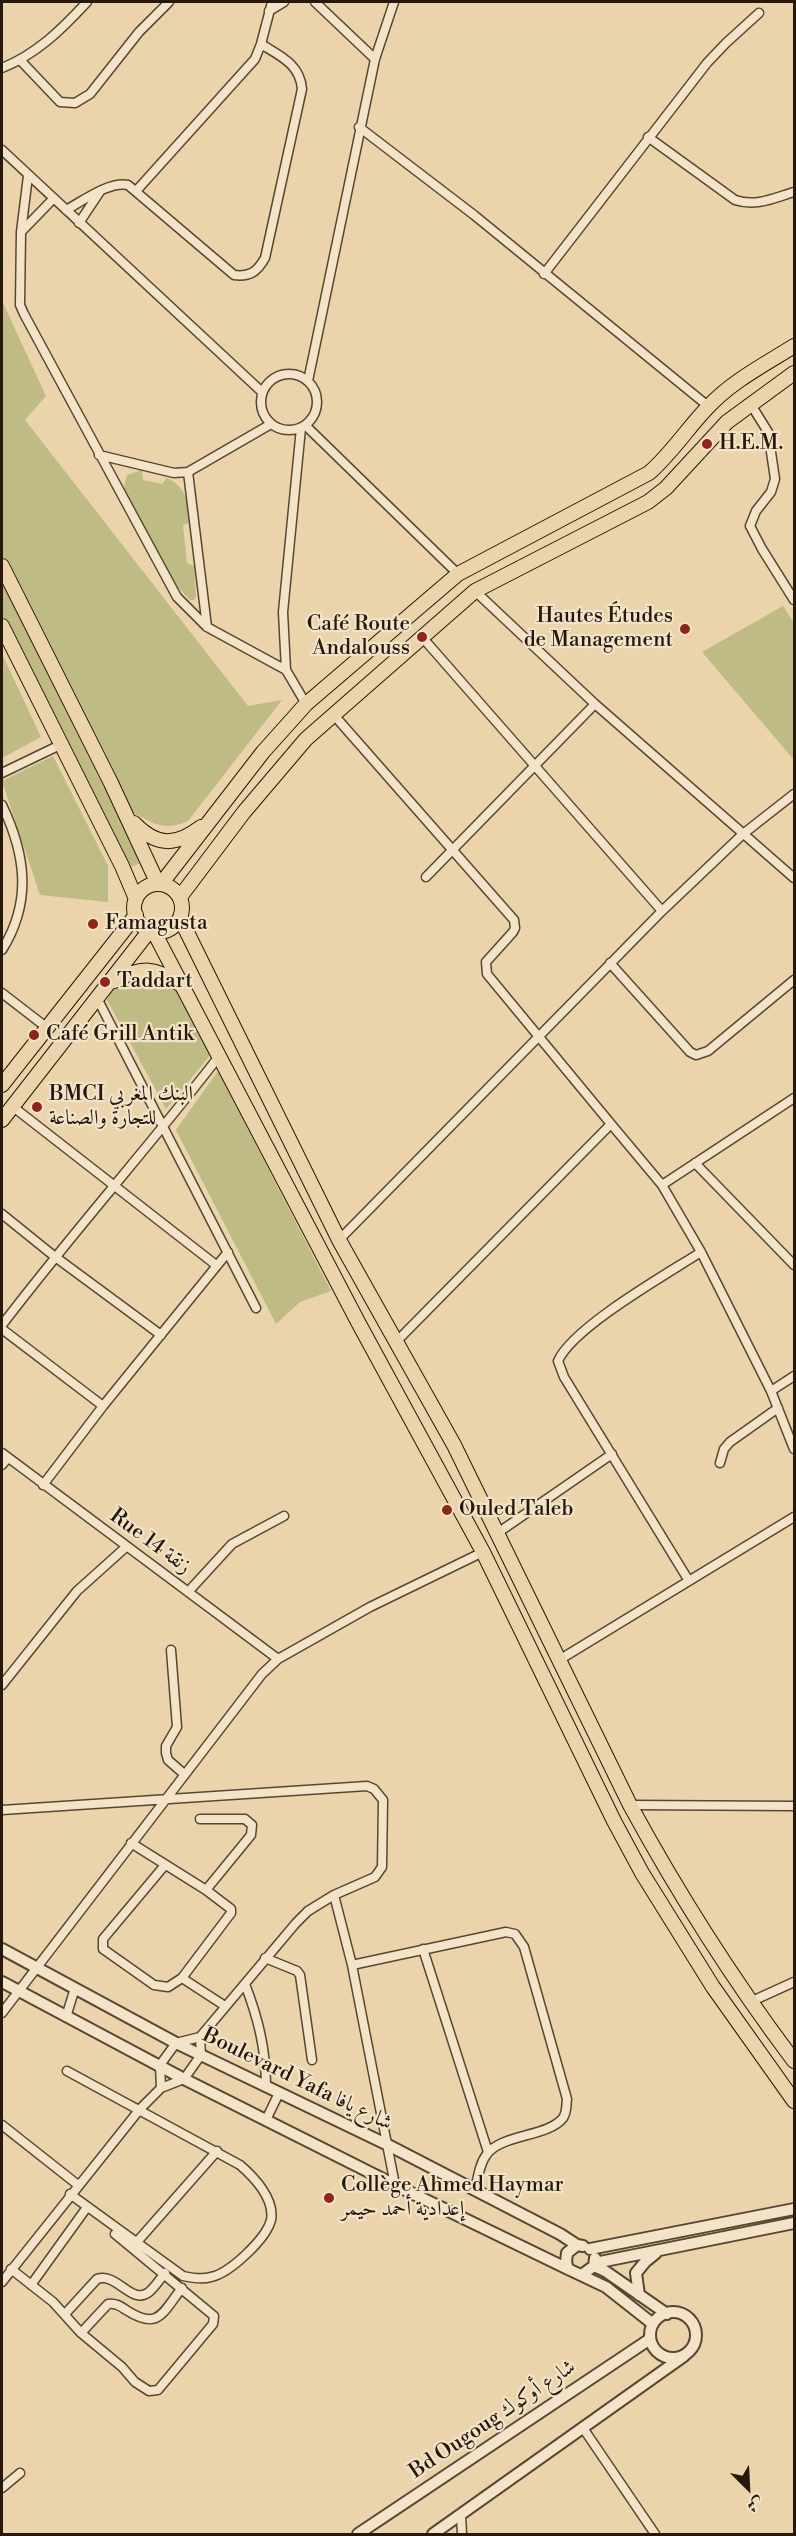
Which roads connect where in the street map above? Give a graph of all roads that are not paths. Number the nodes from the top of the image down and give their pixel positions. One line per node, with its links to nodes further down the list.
1 (87, 2): 11 (street)
2 (169, 2): 11 (street)
3 (272, 2): 7 (street)
4 (284, 2): 7 (street)
5 (315, 2): 10 (street)
6 (394, 2): 10 (street)
7 (269, 11): 9 (street)
8 (759, 13): 14 (street)
9 (261, 44): 17 (street); 17 (street)
10 (375, 59): 13 (street)
11 (20, 60): 12 (street)
12 (2, 68)
13 (359, 127): 24 (street); 27 (street)
14 (648, 136): 18 (street); 24 (street)
15 (2, 150): 16 (street)
16 (28, 176): 20 (street); 23 (street)
17 (137, 190): 19 (street)
18 (795, 192)
19 (99, 193): 21 (street); 22 (street)
20 (53, 199): 21 (street); 23 (street)
21 (66, 210): 22 (street)
22 (79, 223): 28 (street)
23 (21, 232): 33 (street)
24 (543, 274): 30 (street)
25 (795, 346): 30 (main road)
26 (795, 373): 29 (main road)
27 (308, 381): 28 (street); 32 (street)
28 (262, 392): 31 (street)
29 (750, 403): 37 (main road); 38 (street)
30 (708, 406): 36 (main road)
31 (271, 424): 32 (street); 34 (street)
32 (303, 427): 36 (street); 42 (street)
33 (99, 455): 34 (street); 40 (street)
34 (188, 471): 40 (street)
35 (2, 566): 51 (main road)
36 (458, 574): 43 (main road)
37 (475, 591): 41 (main road); 44 (street)
38 (795, 600)
39 (2, 626): 46 (main road)
40 (207, 627): 42 (street)
41 (422, 637): 45 (main road); 47 (street)
42 (286, 670): 43 (street)
43 (306, 704): 52 (main road)
44 (595, 704): 47 (street); 53 (street)
45 (333, 714): 54 (street); 58 (main road)
46 (60, 745): 48 (street); 59 (main road)
47 (535, 765): 54 (street); 60 (street)
48 (2, 773)
49 (795, 794): 53 (street)
50 (2, 806): 64 (street)
51 (127, 816): 52 (main road); 57 (main road)
52 (214, 817): 57 (main road)
53 (743, 834): 56 (street); 60 (street)
54 (453, 849): 55 (street); 72 (street)
55 (426, 878)
56 (795, 878)
57 (160, 884): 58 (main road); 59 (main road)
58 (180, 897): 62 (main road)
59 (136, 899): 61 (main road)
60 (662, 911): 65 (street)
61 (136, 915): 63 (main road); 71 (main road)
62 (180, 918): 63 (main road); 84 (main road)
63 (152, 931): 67 (main road); 68 (main road)
64 (2, 950)
65 (610, 963): 66 (street); 72 (street)
66 (795, 980)
67 (109, 984): 68 (main road); 70 (main road)
68 (183, 987): 73 (main road)
69 (2, 993): 71 (street)
70 (98, 998): 76 (main road); 78 (street)
71 (46, 1027): 74 (main road)
72 (539, 1036): 79 (street); 84 (street)
73 (220, 1055): 78 (street); 108 (main road)
74 (2, 1085)
75 (795, 1098): 80 (street)
76 (12, 1106): 77 (main road); 82 (street)
77 (2, 1120)
78 (165, 1125): 82 (street); 85 (street)
79 (611, 1125): 81 (street); 93 (street)
80 (695, 1163): 81 (street); 89 (street)
81 (662, 1185): 86 (street)
82 (113, 1187): 87 (street); 88 (street)
83 (2, 1214): 87 (street)
84 (339, 1240): 93 (main road)
85 (228, 1251): 88 (street); 90 (street)
86 (701, 1252): 95 (street); 100 (street)
87 (54, 1256): 91 (street); 92 (street)
88 (216, 1265): 92 (street)
89 (795, 1265)
90 (256, 1308)
91 (2, 1327): 96 (street)
92 (162, 1335): 96 (street)
93 (396, 1342): 106 (main road)
94 (795, 1376): 95 (street)
95 (771, 1391): 97 (street)
96 (104, 1406): 103 (street)
97 (778, 1408): 98 (street); 101 (street)
98 (795, 1449)
99 (5, 1455): 102 (street); 103 (street, Rue 14 زنقة)
100 (612, 1455): 106 (street); 109 (street)
101 (720, 1463)
102 (2, 1466)
103 (43, 1485): 107 (street, Rue 14 زنقة)
104 (284, 1515): 110 (street)
105 (795, 1517): 109 (street)
106 (499, 1532): 113 (main road)
107 (126, 1547): 110 (street, Rue 14 زنقة); 114 (street)
108 (483, 1552): 112 (street); 151 (main road)
109 (689, 1581): 113 (street)
110 (188, 1592): 112 (street, Rue 14 زنقة)
111 (171, 1650): 115 (street)
112 (278, 1659): 115 (street)
113 (559, 1660): 117 (main road)
114 (2, 1685)
115 (184, 1774): 116 (street)
116 (164, 1799): 119 (street); 121 (street); 124 (street)
117 (630, 1805): 118 (street); 136 (main road)
118 (795, 1806)
119 (2, 1810)
120 (200, 1819): 123 (street)
121 (131, 1843): 122 (street); 129 (street)
122 (165, 1865): 123 (street); 130 (street)
123 (206, 1890): 130 (street)
124 (334, 1895): 127 (street); 128 (street)
125 (2, 1949): 129 (street, Boulevard Yafa شارع يافا)
126 (423, 1949): 128 (street); 157 (street); 157 (street)
127 (265, 1958): 133 (street); 143 (street)
128 (352, 1965): 155 (street)
129 (34, 1968): 134 (street, Boulevard Yafa شارع يافا); 135 (street)
130 (182, 1978): 137 (street)
131 (2, 1982): 135 (street)
132 (795, 1982): 136 (street)
133 (245, 1984): 137 (street); 148 (street)
134 (75, 1988): 139 (street); 141 (street, Boulevard Yafa شارع يافا)
135 (18, 1993): 138 (street); 139 (street)
136 (750, 2002): 144 (main road)
137 (225, 2006): 140 (street)
138 (2, 2013)
139 (66, 2017): 145 (street)
140 (200, 2037): 141 (street); 142 (street)
141 (176, 2043): 142 (street, Boulevard Yafa شارع يافا); 145 (street)
142 (201, 2055): 147 (street); 148 (street, Boulevard Yafa شارع يافا)
143 (312, 2060)
144 (795, 2061)
145 (160, 2066): 147 (street); 149 (street)
146 (67, 2071): 152 (street)
147 (184, 2079): 149 (street); 153 (street)
148 (266, 2086): 150 (street, Boulevard Yafa شارع يافا)
149 (161, 2088): 152 (street)
150 (279, 2093): 153 (street); 155 (street, Boulevard Yafa شارع يافا)
151 (795, 2101)
152 (140, 2109): 156 (street); 158 (street)
153 (266, 2120): 159 (street)
154 (2, 2125): 158 (street)
155 (388, 2145): 159 (street); 160 (street, Boulevard Yafa شارع يافا)
156 (216, 2151): 165 (street); 165 (street)
157 (488, 2152): 160 (street)
158 (78, 2185): 161 (street)
159 (394, 2185): 171 (street)
160 (475, 2190): 166 (street, Boulevard Yafa شارع يافا)
161 (69, 2195): 162 (street); 165 (street); 170 (street)
162 (85, 2210): 172 (street); 175 (street)
163 (795, 2210): 167 (street)
164 (795, 2223): 168 (street)
165 (136, 2243)
166 (577, 2245): 167 (street); 171 (street)
167 (590, 2249): 169 (street)
168 (660, 2250): 169 (street); 177 (street)
169 (594, 2265): 173 (street); 177 (street)
170 (11, 2269): 174 (street); 175 (street)
171 (568, 2269): 173 (street)
172 (165, 2273): 176 (street); 178 (street)
173 (583, 2274): 180 (street)
174 (2, 2282)
175 (31, 2285): 178 (street)
176 (182, 2288): 181 (street); 181 (street)
177 (639, 2295): 179 (street)
178 (65, 2314): 181 (street)
179 (667, 2314): 180 (street); 183 (street)
180 (653, 2324): 182 (street)
181 (81, 2333)
182 (650, 2338): 183 (street); 188 (street, Bd Ougoug شارع أوكوك)
183 (684, 2356): 184 (street)
184 (583, 2428): 187 (street); 191 (street)
185 (20, 2473): 186 (street)
186 (2, 2488)
187 (462, 2515): 189 (street); 190 (street)
188 (358, 2535)
189 (433, 2535)
190 (462, 2535)
191 (656, 2535)

